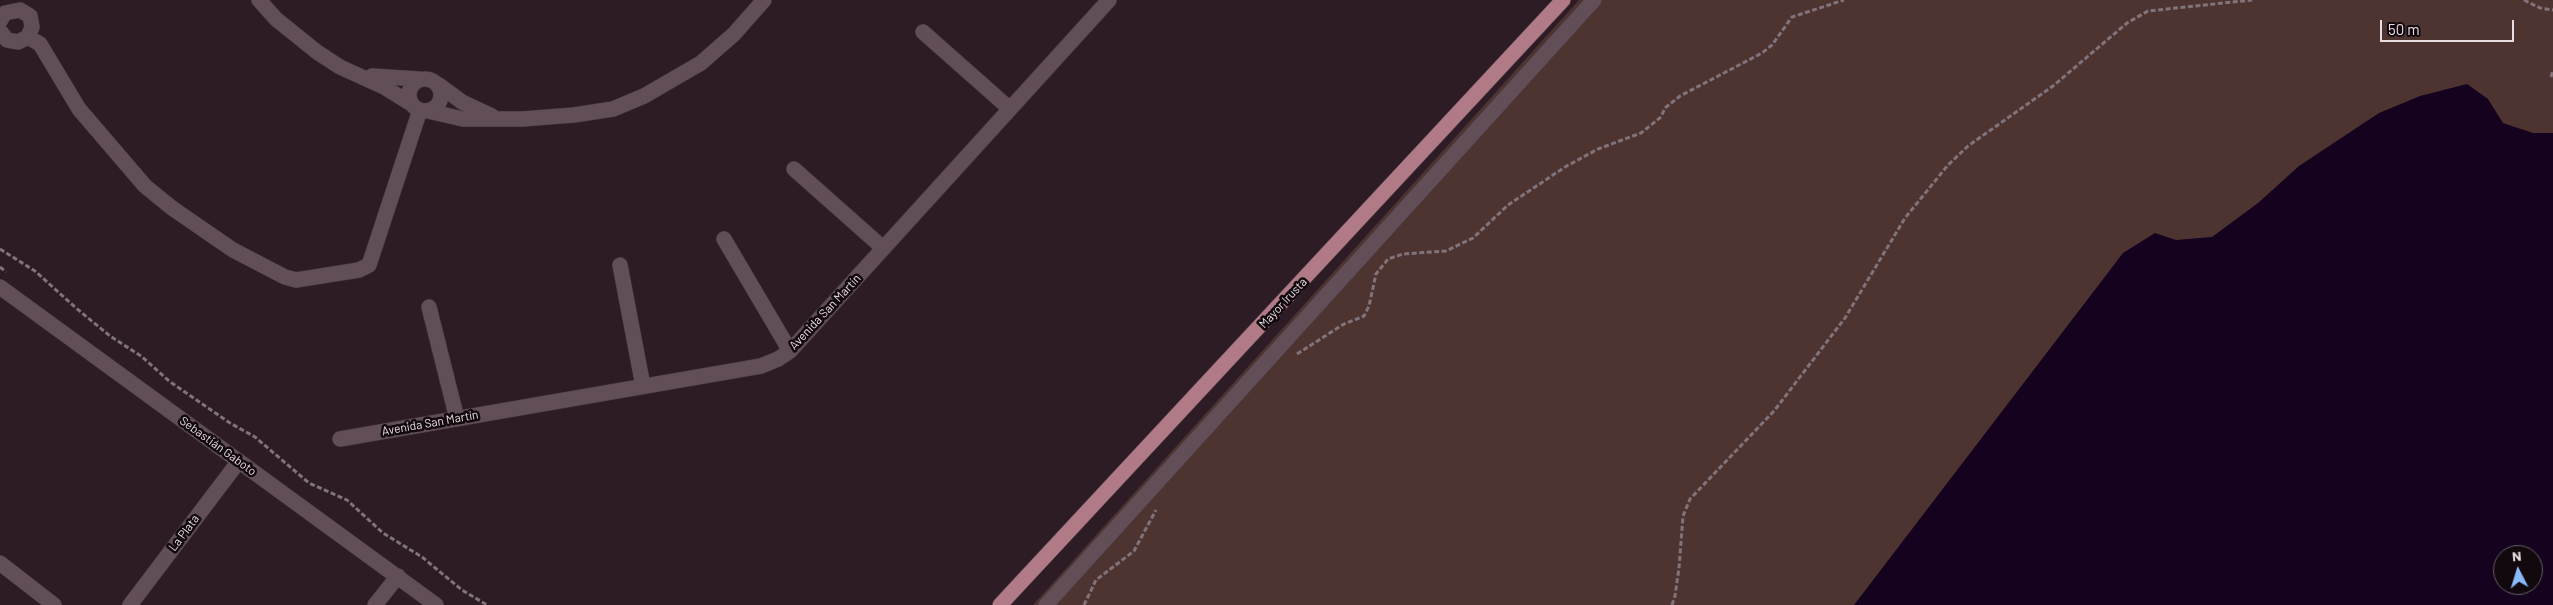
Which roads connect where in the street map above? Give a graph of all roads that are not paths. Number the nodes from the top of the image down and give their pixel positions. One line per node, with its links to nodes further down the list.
1 (259, 0): 10 (street)
2 (764, 0): 15 (street)
3 (1109, 0): 13 (street, Avenida San Martín)
4 (1564, 0): 33 (main road, Mayor Irusta)
5 (1594, 0): 34 (street)
6 (0, 21): 9 (street)
7 (0, 30): 9 (street)
8 (923, 32): 13 (street)
9 (28, 37): 14 (street)
10 (356, 73): 11 (street); 14 (street)
11 (419, 79): 12 (street); 14 (street)
12 (439, 85): 14 (street); 15 (street)
13 (1010, 108): 18 (street, Avenida San Martín)
14 (420, 109): 15 (street)
15 (495, 118)
16 (794, 169): 18 (street)
17 (724, 239): 22 (street)
18 (883, 248): 22 (street, Avenida San Martín)
19 (620, 265): 23 (street)
20 (0, 287): 26 (street, Sebastián Gaboto)
21 (429, 307): 24 (street)
22 (790, 351): 23 (street, Avenida San Martín)
23 (643, 386): 24 (street, Avenida San Martín)
24 (457, 419): 25 (street, Avenida San Martín)
25 (340, 439)
26 (239, 461): 28 (street, Sebastián Gaboto); 30 (street, La Plata)
27 (0, 563): 29 (street)
28 (398, 576): 31 (street); 32 (street, Sebastián Gaboto)
29 (54, 605)
30 (130, 605)
31 (375, 605)
32 (436, 605)
33 (1000, 605)
34 (1046, 605)

